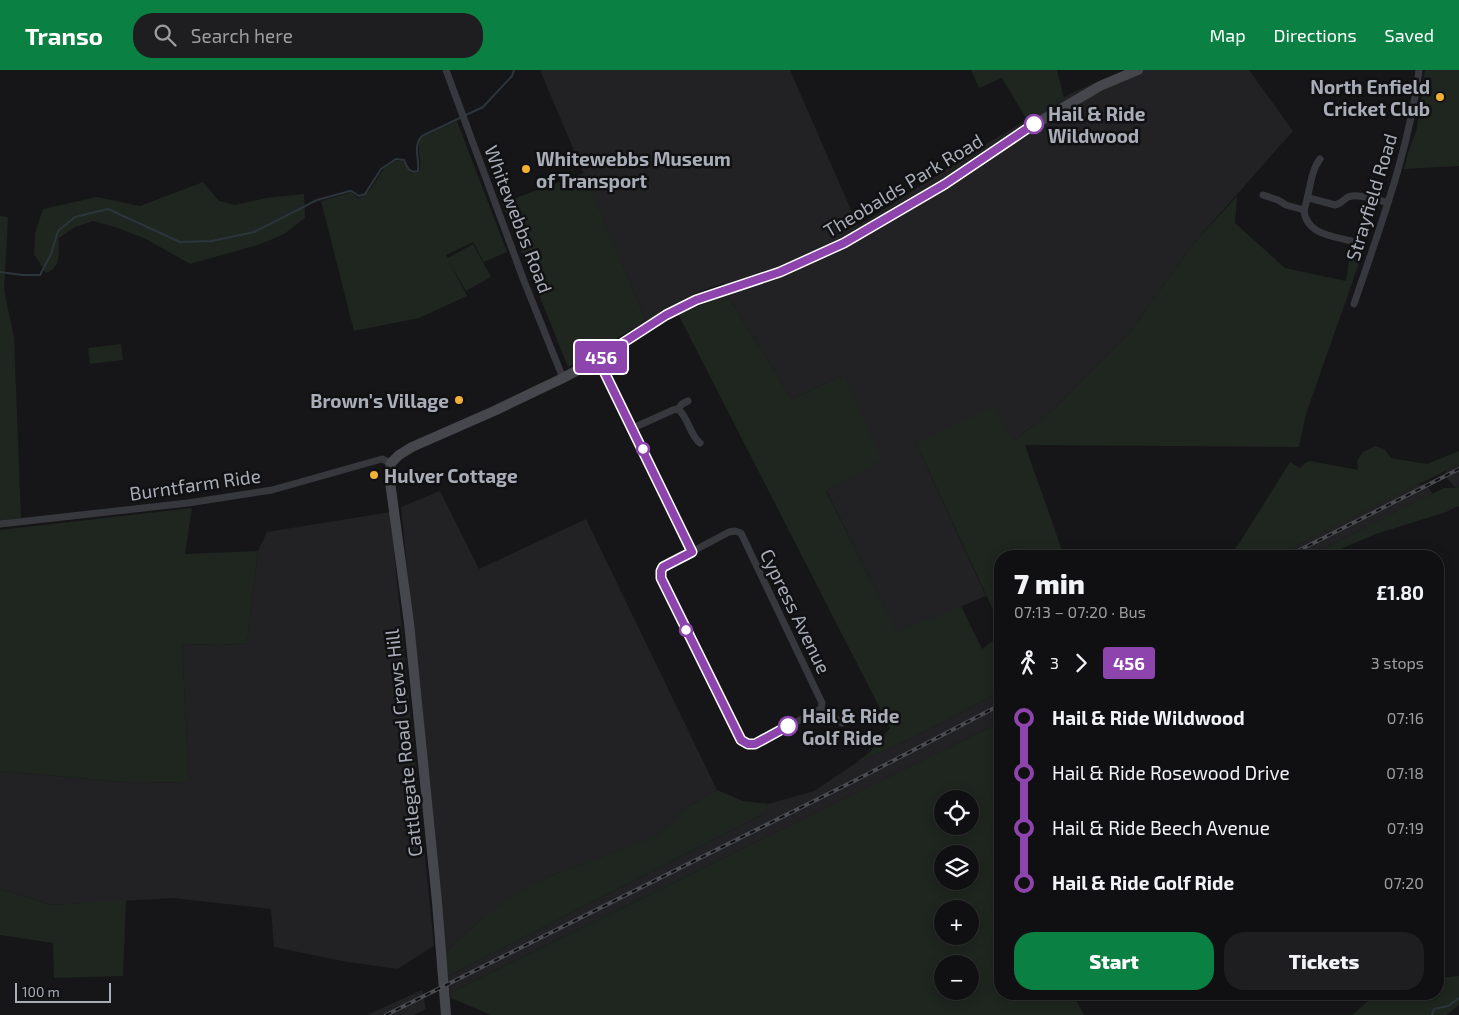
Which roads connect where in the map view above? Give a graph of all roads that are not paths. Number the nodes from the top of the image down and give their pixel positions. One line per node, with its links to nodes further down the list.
1 (446, 70): 12 (street, Whitewebbs Road)
2 (1138, 70): 11 (street, Theobalds Park Road)
3 (1419, 70): 7 (street, Strayfield Road)
4 (1320, 159): 6 (street)
5 (1263, 195): 8 (street)
6 (1309, 198): 7 (street); 8 (street)
7 (1388, 203): 10 (street, Strayfield Road)
8 (1304, 210): 9 (street)
9 (1352, 241)
10 (1354, 304)
11 (598, 359): 12 (street, Theobalds Park Road); 15 (street)
12 (563, 378): 17 (street, Theobalds Park Road)
13 (688, 401): 14 (street)
14 (678, 409): 15 (street); 16 (street)
15 (633, 428): 19 (street)
16 (700, 443)
17 (390, 465): 18 (street, Burntfarm Ride); 22 (street, Cattlegate Road Crews Hill)
18 (0, 524)
19 (692, 552): 20 (street, Cypress Avenue); 20 (street)
20 (821, 709): 21 (street)
21 (842, 723)
22 (446, 1015)

